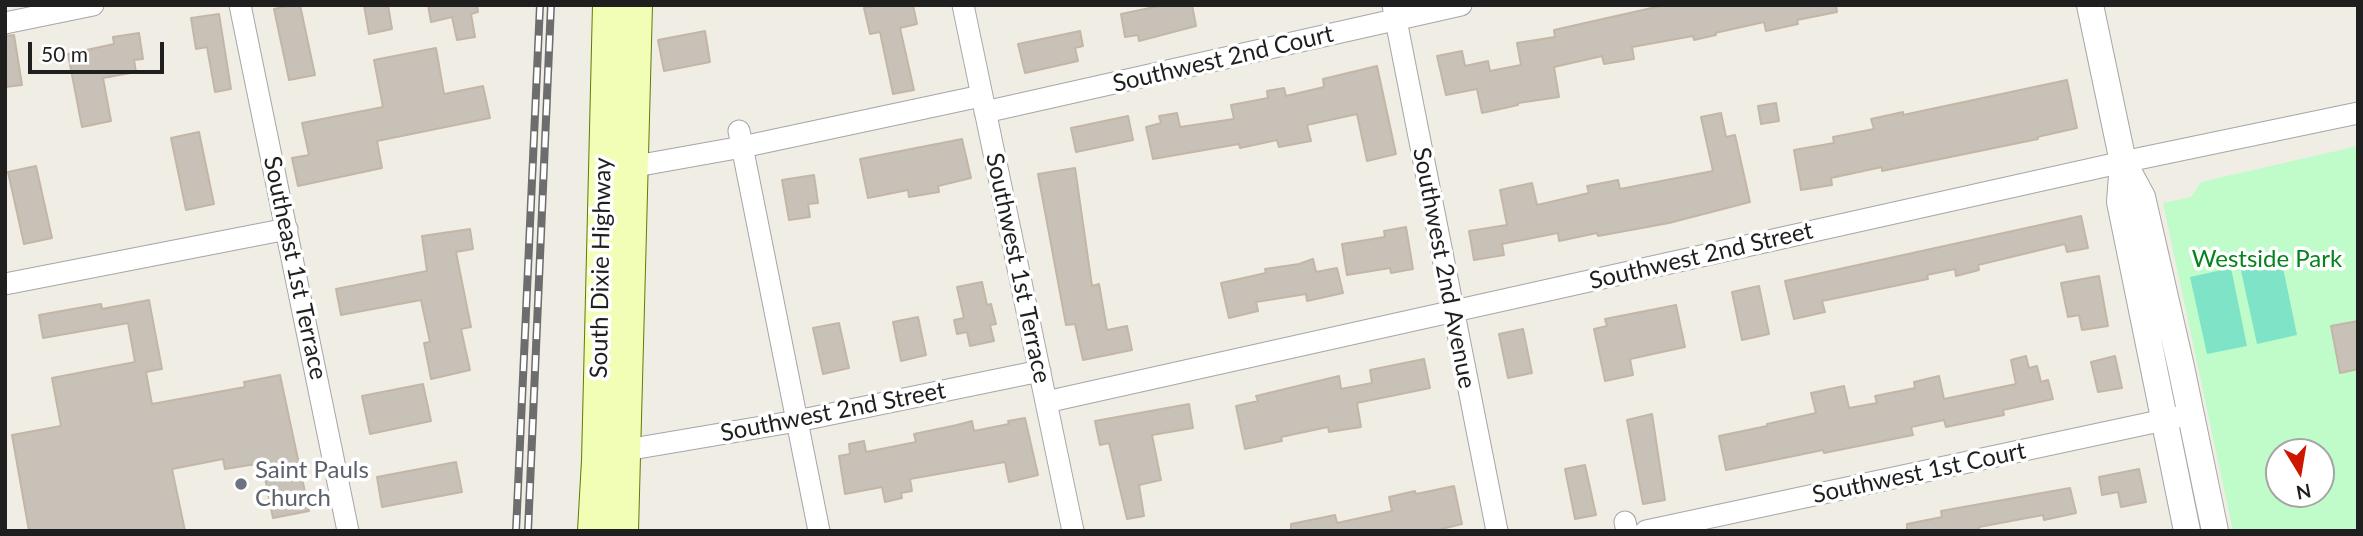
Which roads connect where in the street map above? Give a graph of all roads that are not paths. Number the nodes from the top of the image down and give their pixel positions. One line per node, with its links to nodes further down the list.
1 (93, 5): 9 (street)
2 (240, 5): 16 (street, Southeast 1st Terrace)
3 (608, 5): 15 (main road, South Dixie Highway)
4 (637, 5): 14 (main road, South Dixie Highway)
5 (963, 5): 10 (street, Southwest 1st Terrace)
6 (1461, 5): 8 (street, Southwest 2nd Court)
7 (2090, 5): 13 (street)
8 (1395, 13): 10 (street, Southwest 2nd Court); 18 (street, Southwest 2nd Avenue)
9 (5, 23)
10 (983, 104): 12 (street, Southwest 2nd Court); 19 (street, Southwest 1st Terrace)
11 (2358, 113): 13 (street, Southwest 2nd Street)
12 (741, 139): 14 (street, Southwest 2nd Court); 23 (street)
13 (2123, 162): 18 (street, Southwest 2nd Street); 21 (street); 22 (street)
14 (633, 168): 15 (street, Southwest 2nd Court); 24 (main road, South Dixie Highway)
15 (603, 171): 26 (main road, South Dixie Highway)
16 (288, 229): 17 (street); 25 (street, Southeast 1st Terrace)
17 (5, 284)
18 (1452, 312): 20 (street, Southwest 2nd Street); 30 (street, Southwest 2nd Avenue)
19 (1040, 371): 20 (street, Southwest 1st Terrace); 23 (street, Southwest 2nd Street)
20 (1046, 402): 29 (street, Southwest 1st Terrace)
21 (2191, 414): 22 (street, Southwest 1st Court); 33 (street)
22 (2164, 420): 31 (street, Southwest 1st Court); 32 (street)
23 (797, 421): 24 (street, Southwest 2nd Street); 28 (street)
24 (626, 450): 27 (main road, South Dixie Highway)
25 (348, 531)
26 (593, 531)
27 (623, 531)
28 (819, 531)
29 (1073, 531)
30 (1497, 531)
31 (1646, 531)
32 (2187, 531)
33 (2215, 531)

